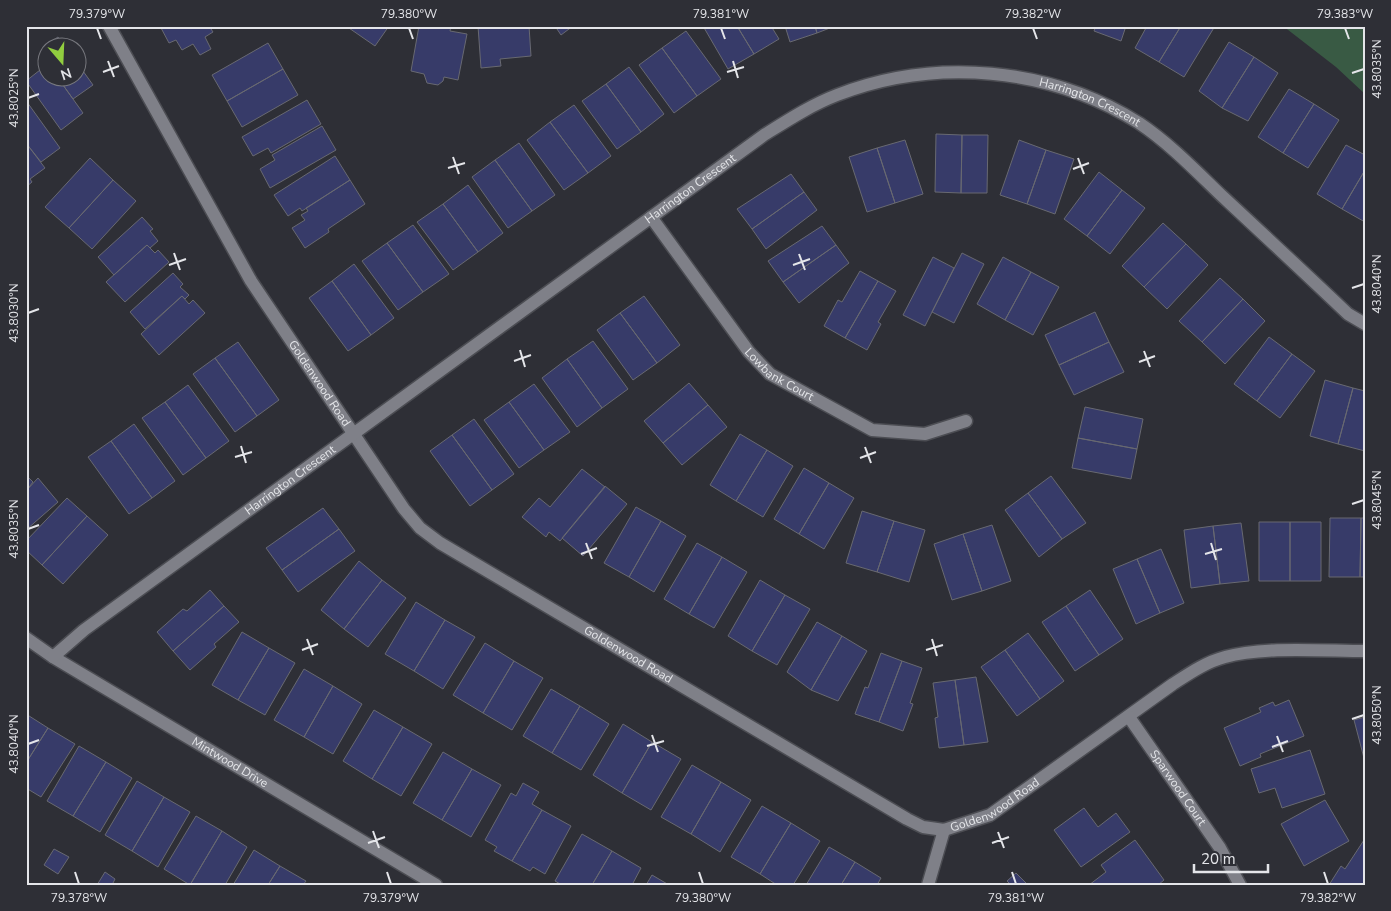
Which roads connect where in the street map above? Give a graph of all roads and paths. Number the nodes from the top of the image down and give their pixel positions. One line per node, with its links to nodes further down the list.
1 (109, 26): 5 (street, Goldenwood Road)
2 (651, 217): 3 (street, Harrington Crescent); 4 (street, Lowbank Court); 5 (street, Harrington Crescent)
3 (1365, 324)
4 (966, 421)
5 (354, 434): 8 (street, Harrington Crescent); 10 (street, Goldenwood Road)
6 (26, 638): 8 (street, Mintwood Drive)
7 (1365, 651): 9 (street, Goldenwood Road)
8 (53, 657): 11 (street, Mintwood Drive)
9 (1129, 717): 10 (street, Goldenwood Road); 13 (street, Sparwood Court)
10 (944, 830): 12 (street)
11 (436, 885)
12 (928, 885)
13 (1240, 885)

